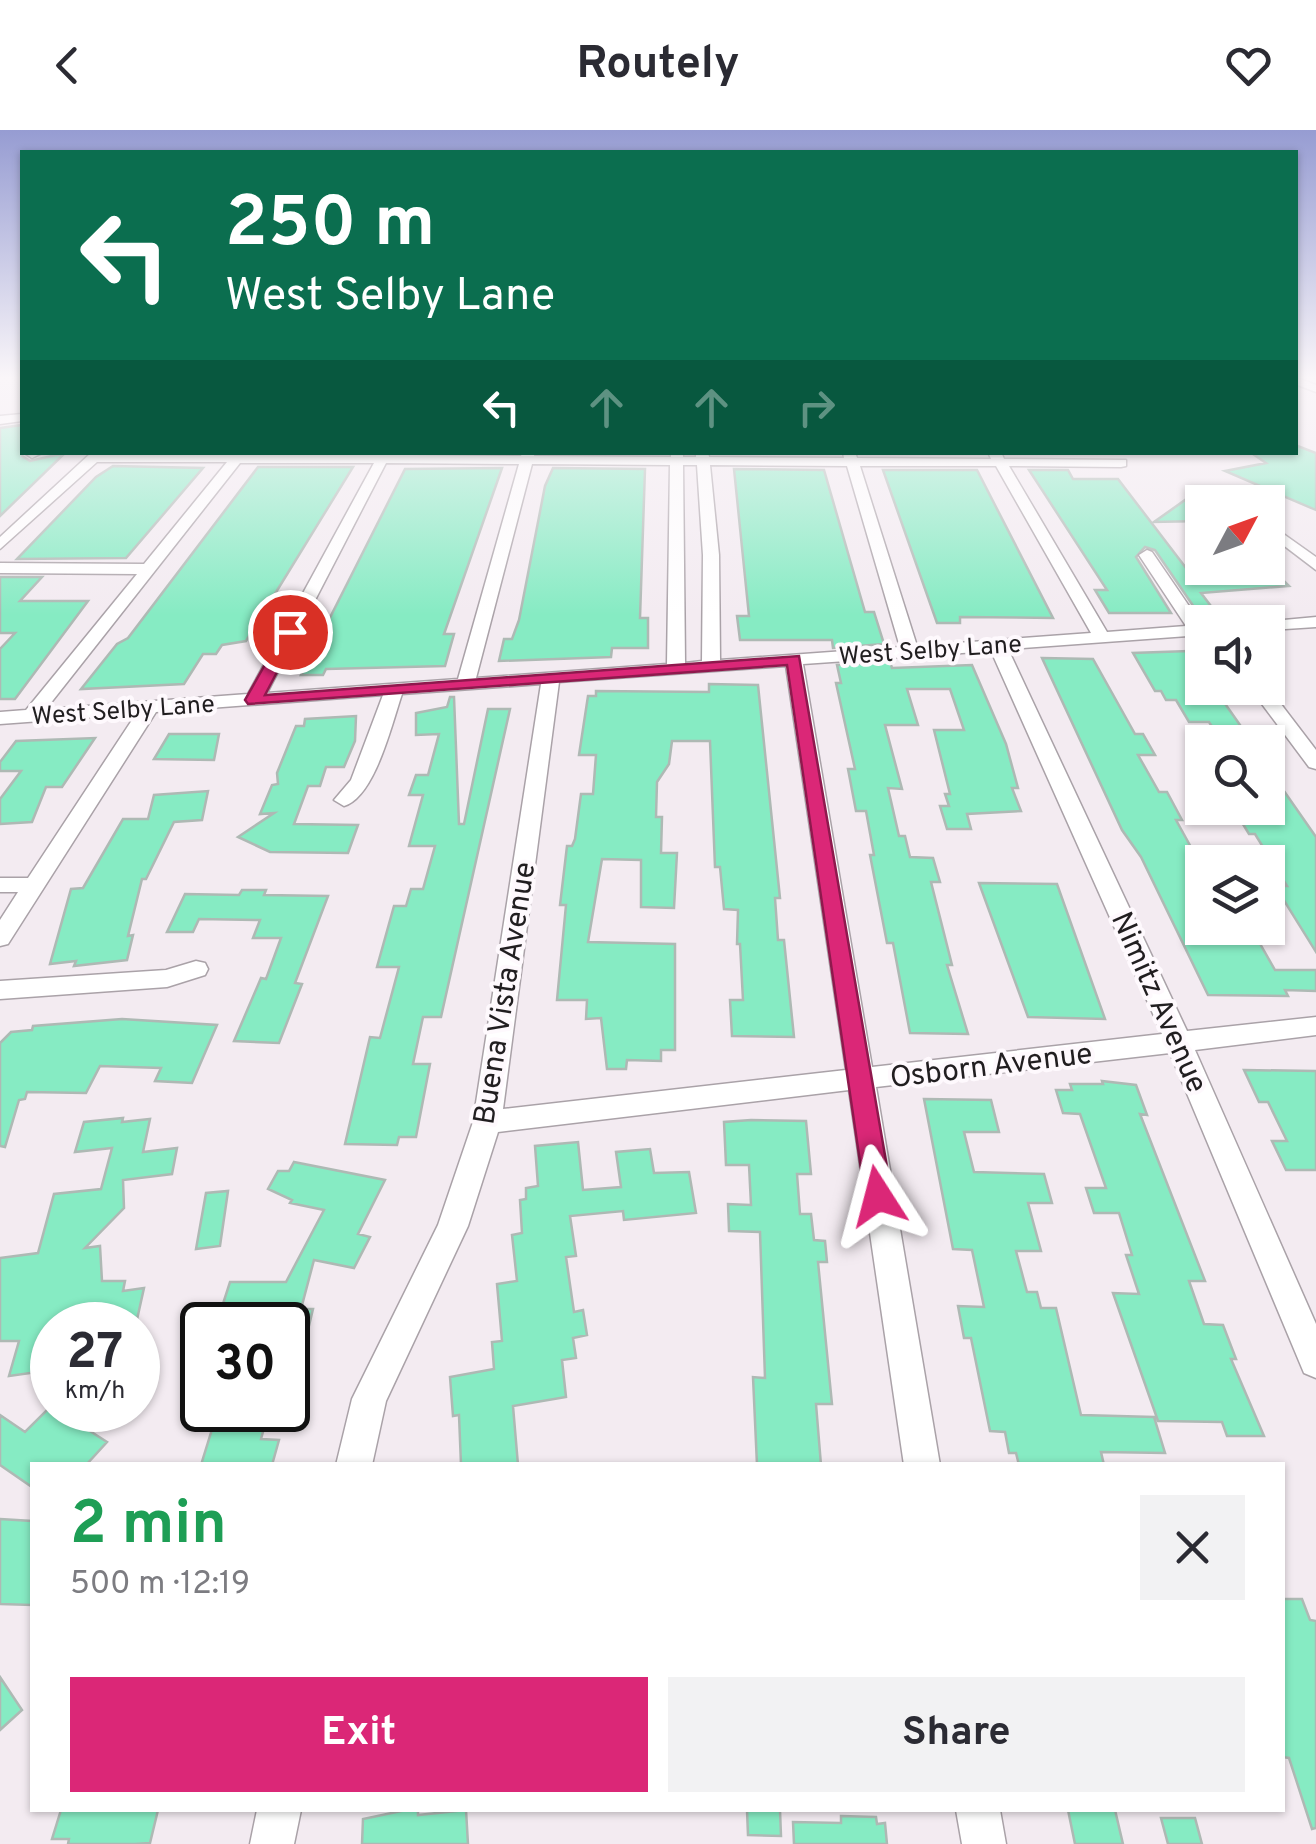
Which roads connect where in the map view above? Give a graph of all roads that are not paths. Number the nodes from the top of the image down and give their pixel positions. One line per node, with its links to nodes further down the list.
1 (97, 455): 2 (street); 11 (street)
2 (240, 456): 3 (street); 17 (street)
3 (384, 456): 4 (street); 31 (street)
4 (527, 456): 5 (street); 29 (street)
5 (677, 457): 6 (street); 27 (street)
6 (702, 457): 7 (street); 26 (street)
7 (851, 457): 8 (street); 24 (street)
8 (996, 457): 9 (street); 22 (street)
9 (1091, 458): 10 (street)
10 (1121, 462)
11 (8, 530): 13 (street)
12 (1285, 540): 15 (street)
13 (0, 545)
14 (1147, 555): 18 (street)
15 (1316, 565)
16 (0, 568): 17 (street)
17 (147, 569): 34 (street)
18 (1185, 609)
19 (1316, 622): 20 (street)
20 (1285, 624)
21 (1185, 631): 22 (street, West Selby Lane)
22 (1102, 637): 23 (street, West Selby Lane)
23 (997, 645): 24 (street, West Selby Lane); 44 (street, Nimitz Avenue)
24 (910, 650): 25 (street, West Selby Lane)
25 (794, 660): 26 (street, West Selby Lane); 45 (street)
26 (711, 664): 27 (street, West Selby Lane)
27 (676, 666): 28 (street, West Selby Lane)
28 (551, 678): 29 (street, West Selby Lane); 46 (street, Buena Vista Avenue)
29 (466, 682): 30 (street, West Selby Lane)
30 (395, 688): 31 (street, West Selby Lane); 37 (street)
31 (254, 700): 33 (street, West Selby Lane)
32 (1272, 705): 36 (street)
33 (149, 708): 34 (street, West Selby Lane); 38 (street)
34 (32, 715): 35 (street, West Selby Lane)
35 (0, 718)
36 (1316, 763)
37 (344, 800)
38 (35, 884): 39 (street); 40 (street)
39 (0, 886)
40 (0, 938)
41 (196, 969): 42 (street)
42 (0, 990)
43 (1316, 1026): 44 (street, Osborn Avenue)
44 (1179, 1043): 45 (street, Osborn Avenue); 47 (street, Nimitz Avenue)
45 (860, 1080): 46 (street, Osborn Avenue); 49 (street)
46 (487, 1122): 48 (street, Buena Vista Avenue)
47 (1316, 1362)
48 (355, 1462)
49 (922, 1462)
50 (280, 1812): 52 (street)
51 (978, 1812): 53 (street)
52 (272, 1844)
53 (984, 1844)

